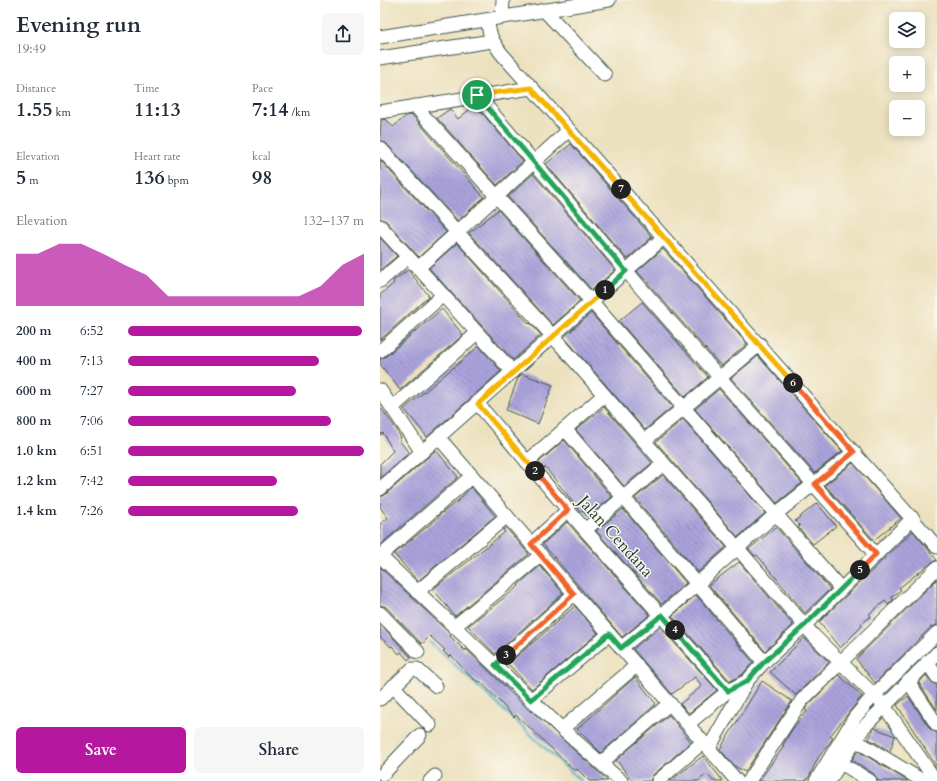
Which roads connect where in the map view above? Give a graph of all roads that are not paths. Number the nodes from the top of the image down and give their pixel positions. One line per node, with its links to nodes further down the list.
1 (609, 0): 3 (street)
2 (502, 9): 3 (street); 4 (street)
3 (544, 10): 8 (street)
4 (488, 20): 5 (street); 6 (street)
5 (380, 37)
6 (492, 41): 7 (street); 9 (street)
7 (380, 58)
8 (605, 75)
9 (531, 88): 10 (street); 13 (street)
10 (477, 95): 11 (street); 15 (street)
11 (415, 106): 12 (street); 16 (street)
12 (380, 112)
13 (569, 130): 15 (street); 19 (street)
14 (380, 148): 18 (street)
15 (535, 162): 16 (street); 22 (street)
16 (497, 196): 18 (street); 25 (street)
17 (380, 226): 20 (street)
18 (457, 232): 21 (street); 27 (street)
19 (663, 238): 22 (street); 28 (street)
20 (408, 257): 21 (street); 23 (street)
21 (418, 268): 24 (street)
22 (626, 271): 25 (street); 31 (street)
23 (380, 281)
24 (443, 295): 26 (street); 29 (street)
25 (592, 302): 27 (street); 36 (street)
26 (477, 333): 30 (street); 35 (street)
27 (553, 337): 30 (street); 33 (street)
28 (760, 344): 31 (street); 41 (street)
29 (380, 351)
30 (513, 372): 34 (street)
31 (721, 378): 36 (street); 45 (street)
32 (380, 390): 35 (street)
33 (604, 395): 37 (street); 39 (street)
34 (478, 404): 38 (street); 42 (street, Jalan Cendana)
35 (392, 408): 40 (street)
36 (685, 408): 39 (street); 49 (street)
37 (565, 429): 42 (street); 47 (street)
38 (439, 438): 40 (street); 44 (street)
39 (644, 441): 43 (street)
40 (422, 452): 46 (street)
41 (854, 452): 45 (street); 51 (street)
42 (527, 462): 48 (street, Jalan Cendana)
43 (663, 464): 47 (street); 55 (street)
44 (472, 476): 50 (street); 58 (street)
45 (815, 484): 49 (street); 56 (street)
46 (380, 489)
47 (623, 498): 52 (street); 60 (street)
48 (568, 510): 52 (street, Jalan Cendana); 53 (street)
49 (777, 513): 55 (street); 61 (street)
50 (507, 516): 53 (street); 62 (street)
51 (913, 518): 54 (street); 56 (street)
52 (585, 530): 65 (street, Jalan Cendana)
53 (531, 544): 57 (street)
54 (937, 547)
55 (737, 548): 60 (street); 66 (street)
56 (876, 554): 61 (street)
57 (541, 555): 63 (street); 67 (street)
58 (380, 556): 62 (street)
59 (937, 568): 75 (street)
60 (698, 583): 65 (street); 73 (street)
61 (841, 589): 66 (street)
62 (417, 592): 67 (street)
63 (574, 594): 69 (street); 76 (street)
64 (380, 613): 71 (street)
65 (662, 615): 70 (street); 83 (street, Jalan Cendana)
66 (805, 625): 73 (street); 75 (street)
67 (454, 627): 76 (street)
68 (937, 633): 86 (street)
69 (609, 634): 70 (street); 85 (street)
70 (621, 648): 77 (street)
71 (418, 652)
72 (937, 652): 74 (street)
73 (764, 662): 79 (street)
74 (927, 662): 78 (street); 80 (street)
75 (841, 663): 86 (street); 101 (street)
76 (495, 665): 85 (street)
77 (637, 665): 87 (street); 91 (street)
78 (937, 677)
79 (747, 681): 83 (street); 94 (street)
80 (908, 681): 86 (street); 90 (street)
81 (393, 686): 82 (street); 84 (street); 89 (street)
82 (436, 686)
83 (728, 691): 88 (street)
84 (380, 699)
85 (531, 700): 91 (street)
86 (879, 700): 93 (street); 102 (street); 106 (street)
87 (670, 704): 88 (street); 96 (street)
88 (688, 724): 94 (street)
89 (430, 725)
90 (937, 725)
91 (562, 729): 96 (street)
92 (420, 735): 97 (street)
93 (855, 740): 95 (street); 105 (street)
94 (706, 745): 99 (street); 100 (street)
95 (841, 762): 103 (street); 104 (street)
96 (601, 763): 98 (street)
97 (384, 775)
98 (621, 781)
99 (658, 781)
100 (737, 781)
101 (748, 781)
102 (816, 781)
103 (829, 781)
104 (870, 781)
105 (923, 781)
106 (936, 781)

